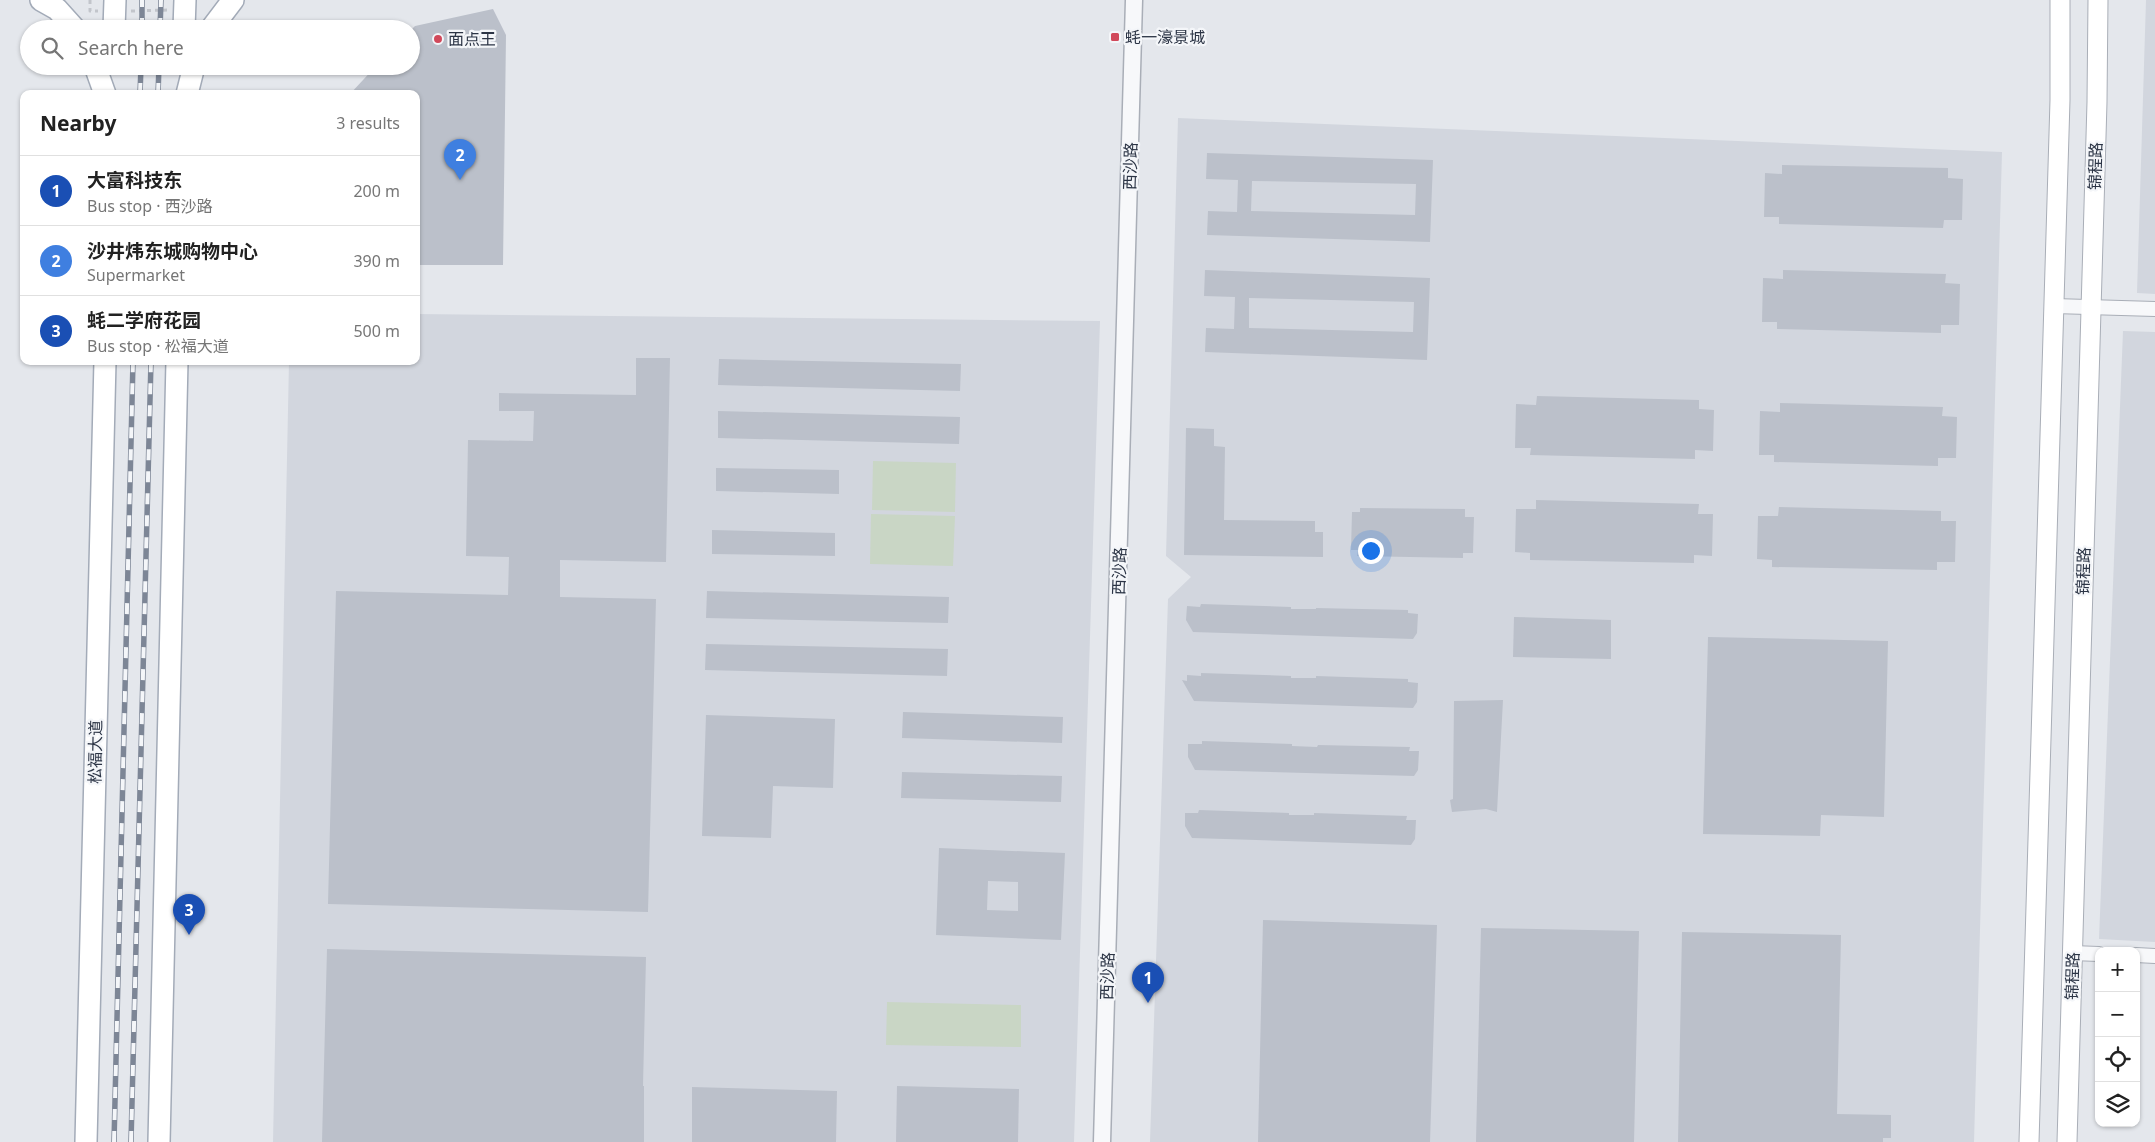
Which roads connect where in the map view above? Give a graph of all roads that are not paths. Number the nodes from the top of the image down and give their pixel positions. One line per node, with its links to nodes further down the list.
1 (41, 0): 7 (main road)
2 (233, 0): 9 (main road)
3 (1134, 0): 29 (street, 西沙路)
4 (2060, 0): 18 (main road)
5 (2098, 0): 19 (main road, 锦程路)
6 (179, 5): 8 (main road)
7 (67, 20)
8 (182, 20)
9 (218, 20)
10 (99, 75): 14 (main road)
11 (113, 75): 15 (main road)
12 (184, 75): 16 (main road)
13 (191, 75): 17 (main road)
14 (104, 90)
15 (112, 90)
16 (185, 90)
17 (186, 90)
18 (2054, 306): 19 (street); 30 (main road)
19 (2091, 307): 20 (street); 23 (main road, 锦程路)
20 (2155, 309)
21 (105, 365): 27 (main road, 松福大道)
22 (177, 365): 28 (main road)
23 (2072, 953): 24 (street); 31 (main road, 锦程路)
24 (2095, 954)
25 (2140, 955): 26 (street)
26 (2155, 956)
27 (86, 1142)
28 (159, 1142)
29 (1102, 1142)
30 (2030, 1142)
31 (2067, 1142)

